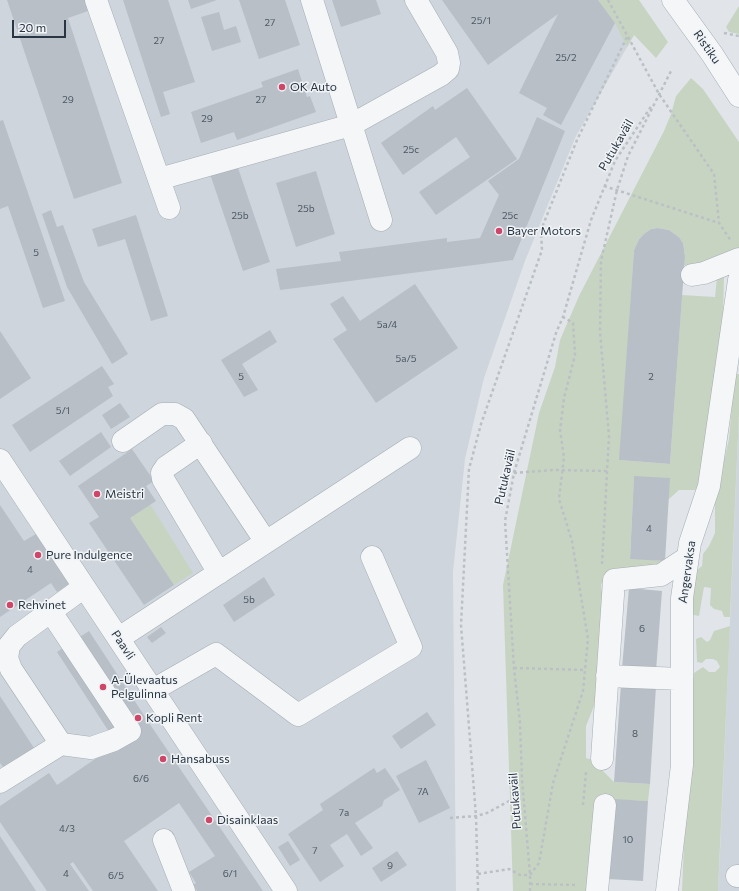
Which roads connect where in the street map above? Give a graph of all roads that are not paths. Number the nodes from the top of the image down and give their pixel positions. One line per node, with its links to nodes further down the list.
1 (96, 0): 7 (street)
2 (312, 0): 6 (street)
3 (416, 0): 6 (street)
4 (673, 0): 5 (street, Ristiku)
5 (739, 96)
6 (351, 125): 7 (street); 9 (street)
7 (159, 179): 8 (street)
8 (170, 208)
9 (381, 220)
10 (737, 253): 11 (street)
11 (692, 275)
12 (739, 280): 19 (street, Angervaksa)
13 (123, 441): 14 (street)
14 (201, 443): 17 (street); 20 (street)
15 (410, 448): 17 (street)
16 (2, 466): 21 (street, Paavli)
17 (266, 542): 20 (street)
18 (372, 557): 26 (street)
19 (687, 558): 24 (street); 25 (street, Angervaksa)
20 (219, 573): 23 (street)
21 (84, 587): 22 (street); 23 (street, Paavli)
22 (52, 612): 27 (street); 27 (street)
23 (118, 638): 26 (street, Paavli)
24 (599, 673): 25 (street); 28 (street)
25 (682, 679): 35 (street, Angervaksa)
26 (153, 690): 33 (street, Paavli)
27 (61, 744): 29 (street)
28 (594, 762)
29 (0, 782)
30 (605, 805): 34 (street)
31 (164, 840): 32 (street)
32 (184, 891)
33 (286, 891)
34 (597, 891)
35 (667, 891)

